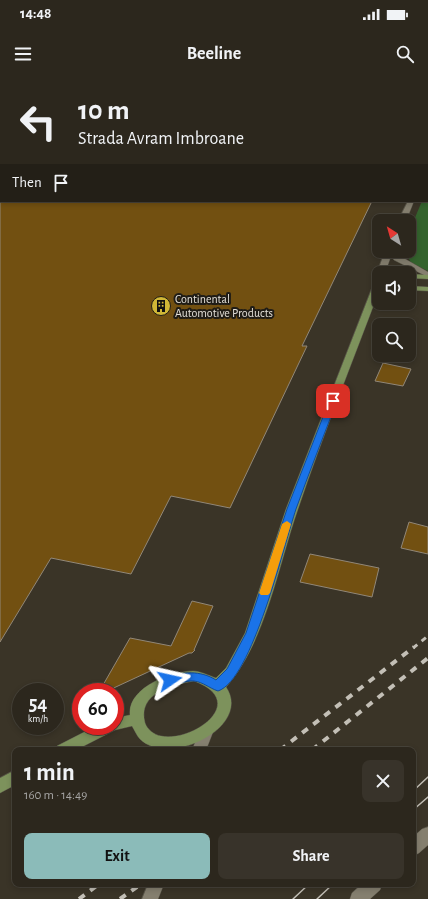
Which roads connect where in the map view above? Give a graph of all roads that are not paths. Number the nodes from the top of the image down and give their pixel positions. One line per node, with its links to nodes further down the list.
1 (410, 202): 2 (main road)
2 (405, 214)
3 (397, 258): 5 (main road)
4 (416, 276): 5 (main road)
5 (428, 276)
6 (416, 288): 7 (main road)
7 (428, 289)
8 (372, 299): 9 (main road)
9 (218, 686): 10 (main road); 12 (main road)
10 (137, 719): 11 (main road); 15 (main road)
11 (124, 722)
12 (206, 732): 15 (main road); 16 (main road)
13 (92, 735): 14 (main road)
14 (68, 747)
15 (166, 747)
16 (200, 747)
17 (12, 779): 18 (main road)
18 (0, 786)
19 (428, 834): 20 (main road)
20 (416, 845)
21 (155, 887): 23 (main road)
22 (371, 887): 24 (main road)
23 (150, 899)
24 (358, 899)

